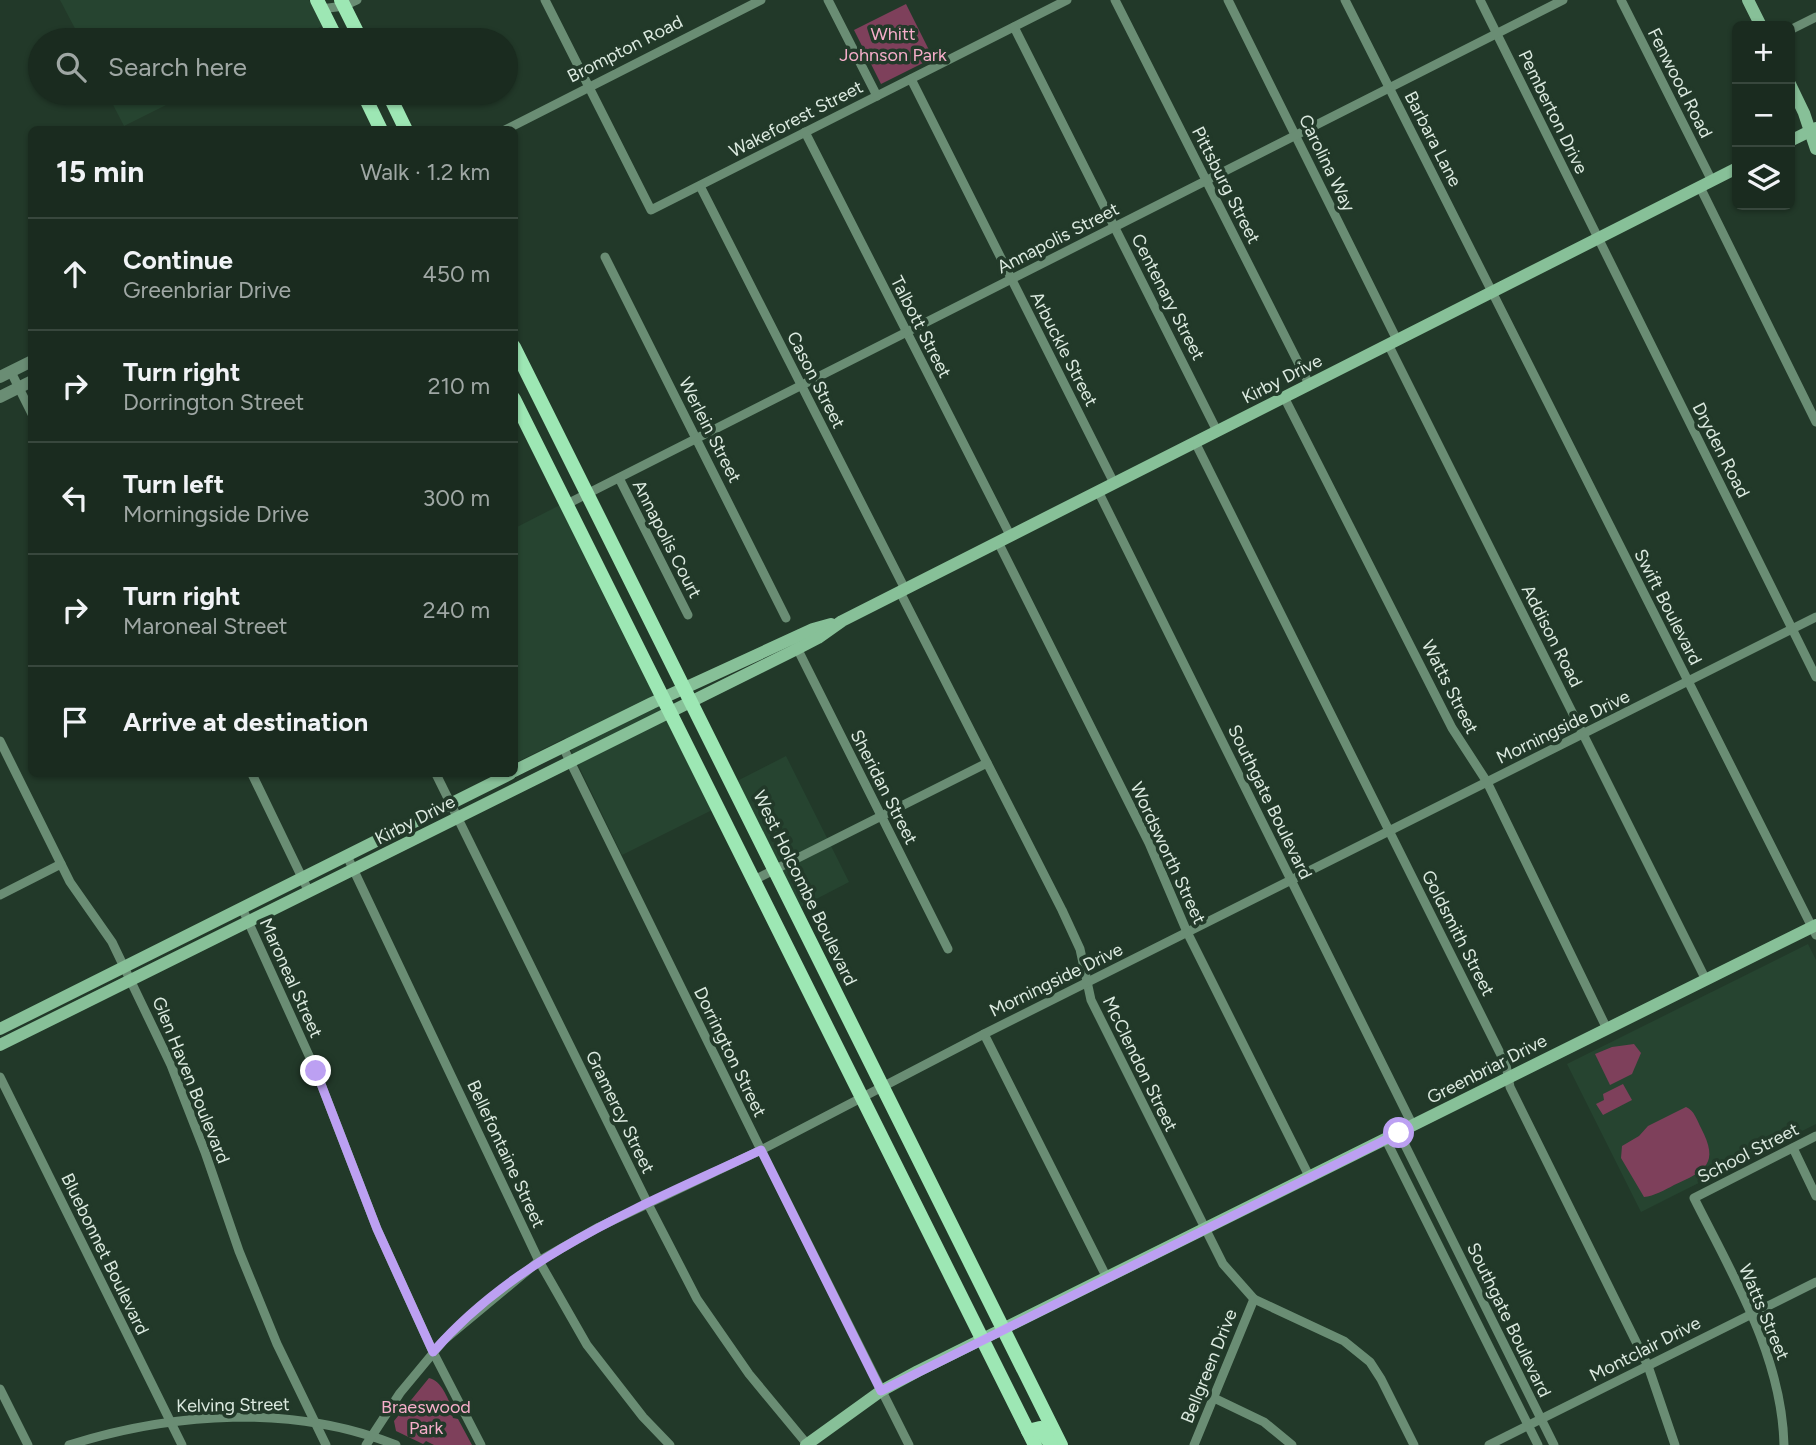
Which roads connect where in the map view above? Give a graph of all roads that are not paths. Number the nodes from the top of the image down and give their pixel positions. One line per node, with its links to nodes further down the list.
1 (545, 0): 22 (street)
2 (761, 0): 22 (street, Brompton Road)
3 (828, 0): 25 (street)
4 (1067, 0): 16 (street, Wakeforest Street)
5 (1115, 0): 37 (street, Pittsburg Street)
6 (1228, 0): 33 (street, Carolina Way)
7 (1345, 0): 23 (street, Barbara Lane)
8 (1480, 0): 20 (street, Pemberton Drive)
9 (1563, 0): 20 (street, Annapolis Street)
10 (1621, 0): 38 (street, Fenwood Road)
11 (1748, 0): 15 (main road)
12 (347, 2): 13 (street); 18 (main road)
13 (319, 4): 17 (main road)
14 (1816, 17): 19 (street)
15 (1758, 21)
16 (1014, 27): 21 (street, Wakeforest Street); 40 (street, Centenary Street)
17 (331, 28)
18 (357, 28)
19 (1795, 28)
20 (1497, 33): 23 (street, Annapolis Street); 41 (street, Pemberton Drive)
21 (911, 79): 25 (street, Wakeforest Street); 43 (street, Arbuckle Street)
22 (589, 86): 30 (street, Brompton Road); 39 (street, Wakeforest Street)
23 (1390, 88): 33 (street, Annapolis Street); 44 (street, Barbara Lane)
24 (1795, 94): 31 (main road)
25 (877, 96): 32 (street, Wakeforest Street)
26 (369, 105): 28 (main road)
27 (394, 105): 29 (main road)
28 (379, 126)
29 (404, 126)
30 (513, 126)
31 (1813, 130): 34 (main road); 35 (main road)
32 (805, 132): 39 (street, Wakeforest Street); 45 (street, Talbott Street)
33 (1296, 135): 37 (street, Annapolis Street); 46 (street, Carolina Way)
34 (1795, 139)
35 (1816, 149)
36 (1732, 171): 38 (main road, Kirby Drive)
37 (1206, 181): 40 (street, Annapolis Street); 51 (street, Pittsburg Street)
38 (1706, 184): 41 (main road, Kirby Drive); 58 (street, Fenwood Road)
39 (699, 186): 52 (street, Cason Street)
40 (1115, 227): 43 (street, Annapolis Street); 59 (street, Centenary Street)
41 (1599, 238): 44 (main road, Kirby Drive); 73 (street, Dryden Road)
42 (605, 257): 60 (street, Werlein Street)
43 (1012, 279): 45 (street, Annapolis Street); 63 (street, Arbuckle Street)
44 (1493, 292): 46 (main road, Kirby Drive); 76 (street, Swift Boulevard)
45 (906, 332): 52 (street, Annapolis Street); 67 (street, Talbott Street)
46 (1393, 342): 51 (main road, Kirby Drive); 79 (street, Addison Road)
47 (518, 356): 65 (main road, West Holcombe Boulevard)
48 (28, 363): 49 (street)
49 (5, 375): 53 (street)
50 (28, 382): 53 (street)
51 (1309, 384): 55 (main road, Kirby Drive)
52 (801, 386): 60 (street, Annapolis Street); 69 (street, Cason Street)
53 (18, 387): 54 (street); 56 (street)
54 (0, 397)
55 (1284, 397): 59 (main road, Kirby Drive); 88 (street, Watts Street)
56 (28, 406)
57 (518, 407): 66 (main road)
58 (1816, 422)
59 (1217, 431): 61 (main road, Kirby Drive)
60 (697, 439): 62 (street, Annapolis Street); 72 (street, Werlein Street)
61 (1195, 442): 63 (main road, Kirby Drive); 92 (street, Goldsmith Street)
62 (619, 478): 65 (street, Annapolis Street); 70 (street, Annapolis Court)
63 (1114, 483): 64 (main road, Kirby Drive)
64 (1098, 491): 67 (main road, Kirby Drive); 99 (street, Southgate Boulevard)
65 (587, 494): 66 (street, Annapolis Street); 77 (main road, West Holcombe Boulevard)
66 (567, 504): 78 (main road)
67 (1010, 536): 68 (main road, Kirby Drive)
68 (998, 542): 69 (main road, Kirby Drive); 105 (street, Wordsworth Street)
69 (902, 590): 74 (main road, Kirby Drive); 83 (street, McClendon Street)
70 (688, 615)
71 (1816, 617): 73 (street, Morningside Drive)
72 (786, 618)
73 (1793, 629): 75 (street, Dryden Road); 76 (street, Morningside Drive)
74 (795, 643): 77 (main road, Kirby Drive); 90 (street, Sheridan Street)
75 (1816, 677)
76 (1688, 682): 79 (street, Morningside Drive); 104 (street, Swift Boulevard)
77 (688, 694): 78 (main road, Kirby Drive); 95 (main road, West Holcombe Boulevard)
78 (667, 704): 81 (main road, Kirby Drive); 82 (main road, Kirby Drive); 98 (main road)
79 (1583, 734): 88 (street, Morningside Drive); 108 (street, Addison Road)
80 (0, 741): 94 (street, Glen Haven Boulevard)
81 (563, 747): 82 (street, Dorrington Street); 84 (main road, Kirby Drive)
82 (569, 761): 91 (main road, Kirby Drive); 124 (street, Dorrington Street)
83 (987, 763): 90 (street); 110 (street, McClendon Street)
84 (518, 769)
85 (253, 777): 97 (street)
86 (438, 777): 89 (street, Gramercy Street)
87 (502, 777): 89 (main road, Kirby Drive)
88 (1487, 782): 92 (street, Morningside Drive); 112 (street, Watts Street)
89 (451, 803): 91 (street, Gramercy Street); 93 (main road, Kirby Drive)
90 (881, 816): 95 (street); 106 (street, Sheridan Street)
91 (458, 818): 96 (main road, Kirby Drive); 128 (street, Gramercy Street)
92 (1389, 830): 99 (street, Morningside Drive); 116 (street, Goldsmith Street)
93 (347, 856): 96 (street, Bellefontaine Street); 97 (main road, Kirby Drive)
94 (61, 864): 101 (street); 107 (street, Glen Haven Boulevard)
95 (775, 869): 98 (street); 117 (main road, West Holcombe Boulevard)
96 (354, 870): 100 (main road, Kirby Drive); 130 (street, Bellefontaine Street)
97 (303, 878): 100 (street); 102 (main road, Kirby Drive)
98 (754, 880): 118 (main road)
99 (1291, 880): 105 (street, Morningside Drive); 119 (street, Southgate Boulevard)
100 (309, 892): 103 (main road, Kirby Drive)
101 (0, 895)
102 (242, 908): 103 (street, Maroneal Street); 107 (main road, Kirby Drive)
103 (248, 922): 109 (main road, Kirby Drive); 137 (street, Maroneal Street)
104 (1815, 929): 108 (main road, Greenbriar Drive)
105 (1187, 932): 110 (street, Morningside Drive); 125 (street, Wordsworth Street)
106 (948, 949)
107 (124, 967): 109 (street, Glen Haven Boulevard); 111 (main road, Kirby Drive)
108 (1706, 980): 112 (main road, Greenbriar Drive)
109 (131, 981): 114 (main road, Kirby Drive); 144 (street, Glen Haven Boulevard)
110 (1086, 984): 113 (street, Morningside Drive); 129 (street, McClendon Street)
111 (0, 1029)
112 (1607, 1029): 116 (main road, Greenbriar Drive)
113 (984, 1034): 117 (street, Morningside Drive); 131 (street)
114 (0, 1045)
115 (0, 1077): 143 (street, Bluebonnet Boulevard)
116 (1508, 1078): 119 (main road, Greenbriar Drive); 138 (street, Goldsmith Street)
117 (882, 1086): 118 (street, Morningside Drive); 135 (main road, West Holcombe Boulevard)
118 (862, 1097): 124 (street, Morningside Drive); 136 (main road)
119 (1413, 1126): 120 (main road, Greenbriar Drive)
120 (1399, 1133): 122 (main road, Greenbriar Drive); 142 (street, Southgate Boulevard)
121 (1816, 1136): 123 (street, School Street)
122 (1386, 1140): 125 (main road, Greenbriar Drive); 145 (street, Southgate Boulevard)
123 (1793, 1148): 126 (street); 127 (street, School Street)
124 (761, 1150): 128 (street, Morningside Drive); 140 (street, Dorrington Street)
125 (1310, 1178): 129 (main road, Greenbriar Drive)
126 (1816, 1196)
127 (1694, 1198): 134 (street, Watts Street)
128 (648, 1204): 130 (street, Morningside Drive); 156 (street, Gramercy Street)
129 (1205, 1230): 131 (main road, Greenbriar Drive); 133 (street, McClendon Street)
130 (539, 1261): 137 (street, Morningside Drive); 155 (street, Bellefontaine Street)
131 (1107, 1278): 135 (main road, Greenbriar Drive)
132 (1816, 1282): 134 (street, Montclair Drive)
133 (1254, 1300): 141 (street, Bellgreen Drive); 163 (street, McClendon Street)
134 (1751, 1314): 138 (street, Montclair Drive); 168 (street, Watts Street)
135 (1003, 1329): 136 (main road, Greenbriar Drive); 160 (main road, West Holcombe Boulevard)
136 (983, 1339): 140 (main road, Greenbriar Drive); 146 (main road)
137 (433, 1352): 147 (street, Morningside Drive); 154 (street, Maroneal Street)
138 (1648, 1366): 142 (street, Montclair Drive); 167 (street, Goldsmith Street)
139 (0, 1389): 148 (street)
140 (881, 1391): 156 (main road, Greenbriar Drive); 157 (street, Dorrington Street)
141 (1214, 1398): 161 (street, Bellgreen Drive); 162 (street)
142 (1541, 1419): 145 (street, Montclair Drive); 166 (street, Southgate Boulevard)
143 (170, 1421): 144 (street, Kelving Street); 149 (street, Kelving Street); 150 (street, Bluebonnet Boulevard)
144 (314, 1422): 147 (street, Kelving Street); 151 (street, Glen Haven Boulevard)
145 (1528, 1425): 164 (street, Montclair Drive); 165 (street, Southgate Boulevard)
146 (1028, 1431): 158 (main road); 159 (main road)
147 (372, 1435): 152 (street, Morningside Drive); 153 (street, Kelving Street)
148 (28, 1445)
149 (69, 1445)
150 (182, 1445)
151 (326, 1445)
152 (366, 1445)
153 (396, 1445)
154 (481, 1445)
155 (670, 1445)
156 (806, 1445)
157 (909, 1445)
158 (1035, 1445)
159 (1053, 1445): 160 (main road)
160 (1061, 1445)
161 (1194, 1445)
162 (1292, 1445)
163 (1414, 1445)
164 (1489, 1445)
165 (1538, 1445)
166 (1554, 1445)
167 (1675, 1445)
168 (1784, 1445)

